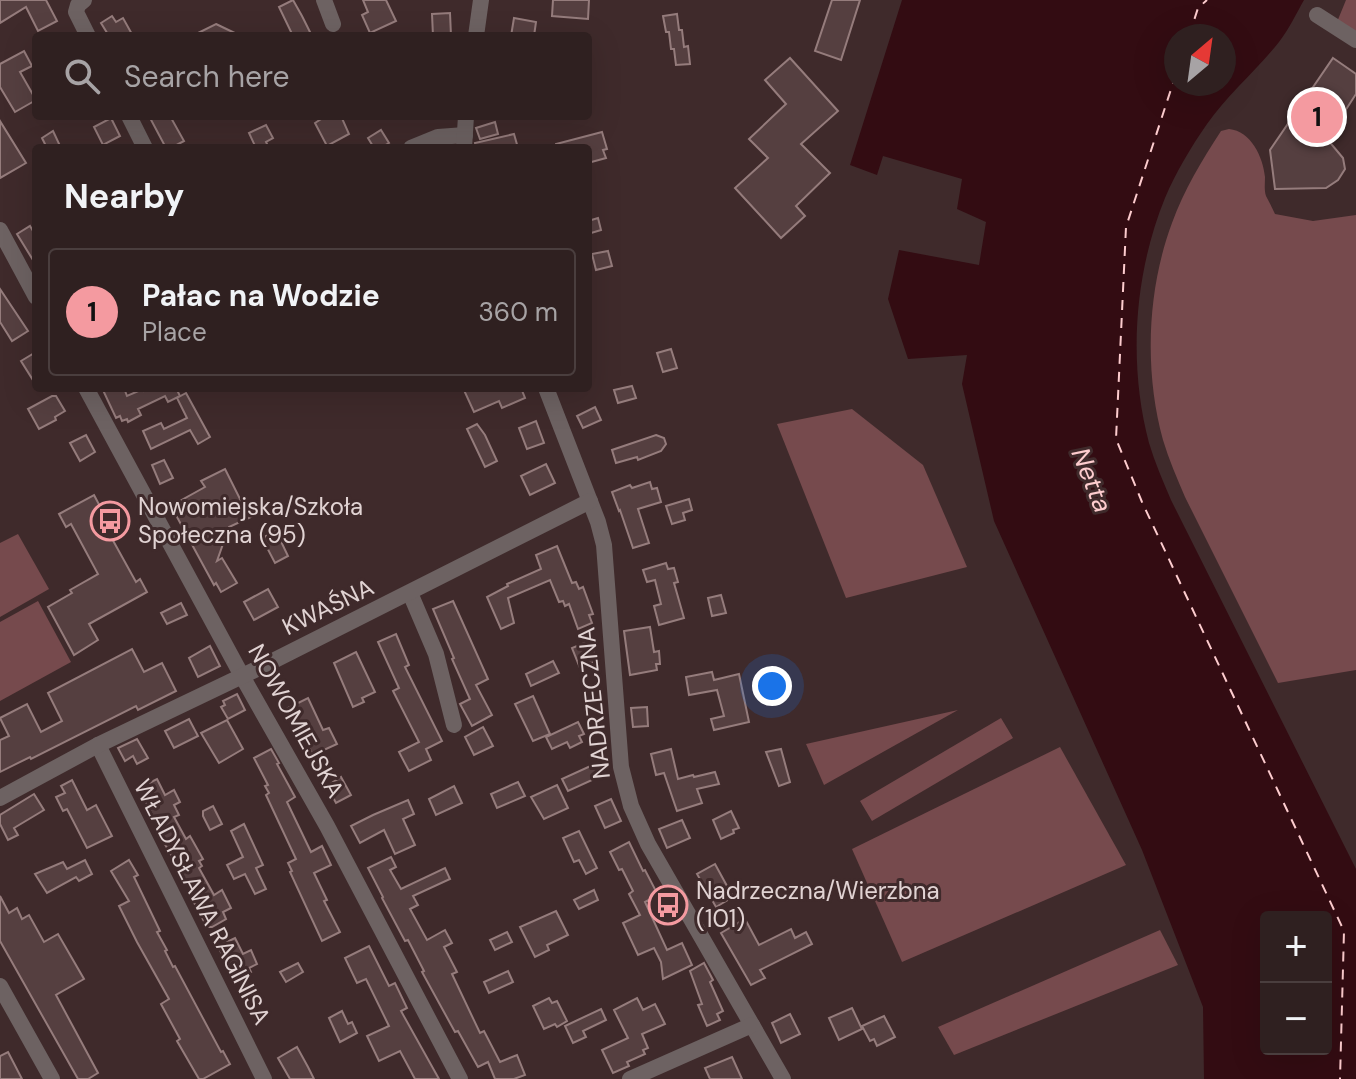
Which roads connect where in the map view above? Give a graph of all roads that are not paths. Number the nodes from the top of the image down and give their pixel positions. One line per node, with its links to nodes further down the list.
1 (84, 0): 6 (street)
2 (324, 0): 5 (street)
3 (481, 0): 7 (street)
4 (1317, 15): 8 (street)
5 (333, 24)
6 (86, 32)
7 (477, 32)
8 (1356, 40)
9 (131, 120): 12 (street)
10 (466, 120): 11 (street)
11 (465, 142): 13 (street)
12 (143, 144)
13 (421, 144)
14 (0, 230): 15 (street)
15 (32, 290)
16 (88, 392): 20 (street, NOWOMIEJSKA)
17 (548, 392): 18 (street, NADRZECZNA)
18 (590, 501): 19 (street, KWAŚNA); 25 (street, NADRZECZNA)
19 (410, 593): 20 (street, KWAŚNA); 21 (street)
20 (242, 676): 22 (street, KWAŚNA); 28 (street, NOWOMIEJSKA)
21 (454, 725)
22 (98, 745): 23 (street, KWAŚNA); 27 (street, WŁADYSŁAWA RAGINISA)
23 (0, 798)
24 (0, 986): 26 (street)
25 (752, 1025): 29 (street); 30 (street, NADRZECZNA)
26 (52, 1079)
27 (264, 1079)
28 (460, 1079)
29 (630, 1079)
30 (783, 1079)

